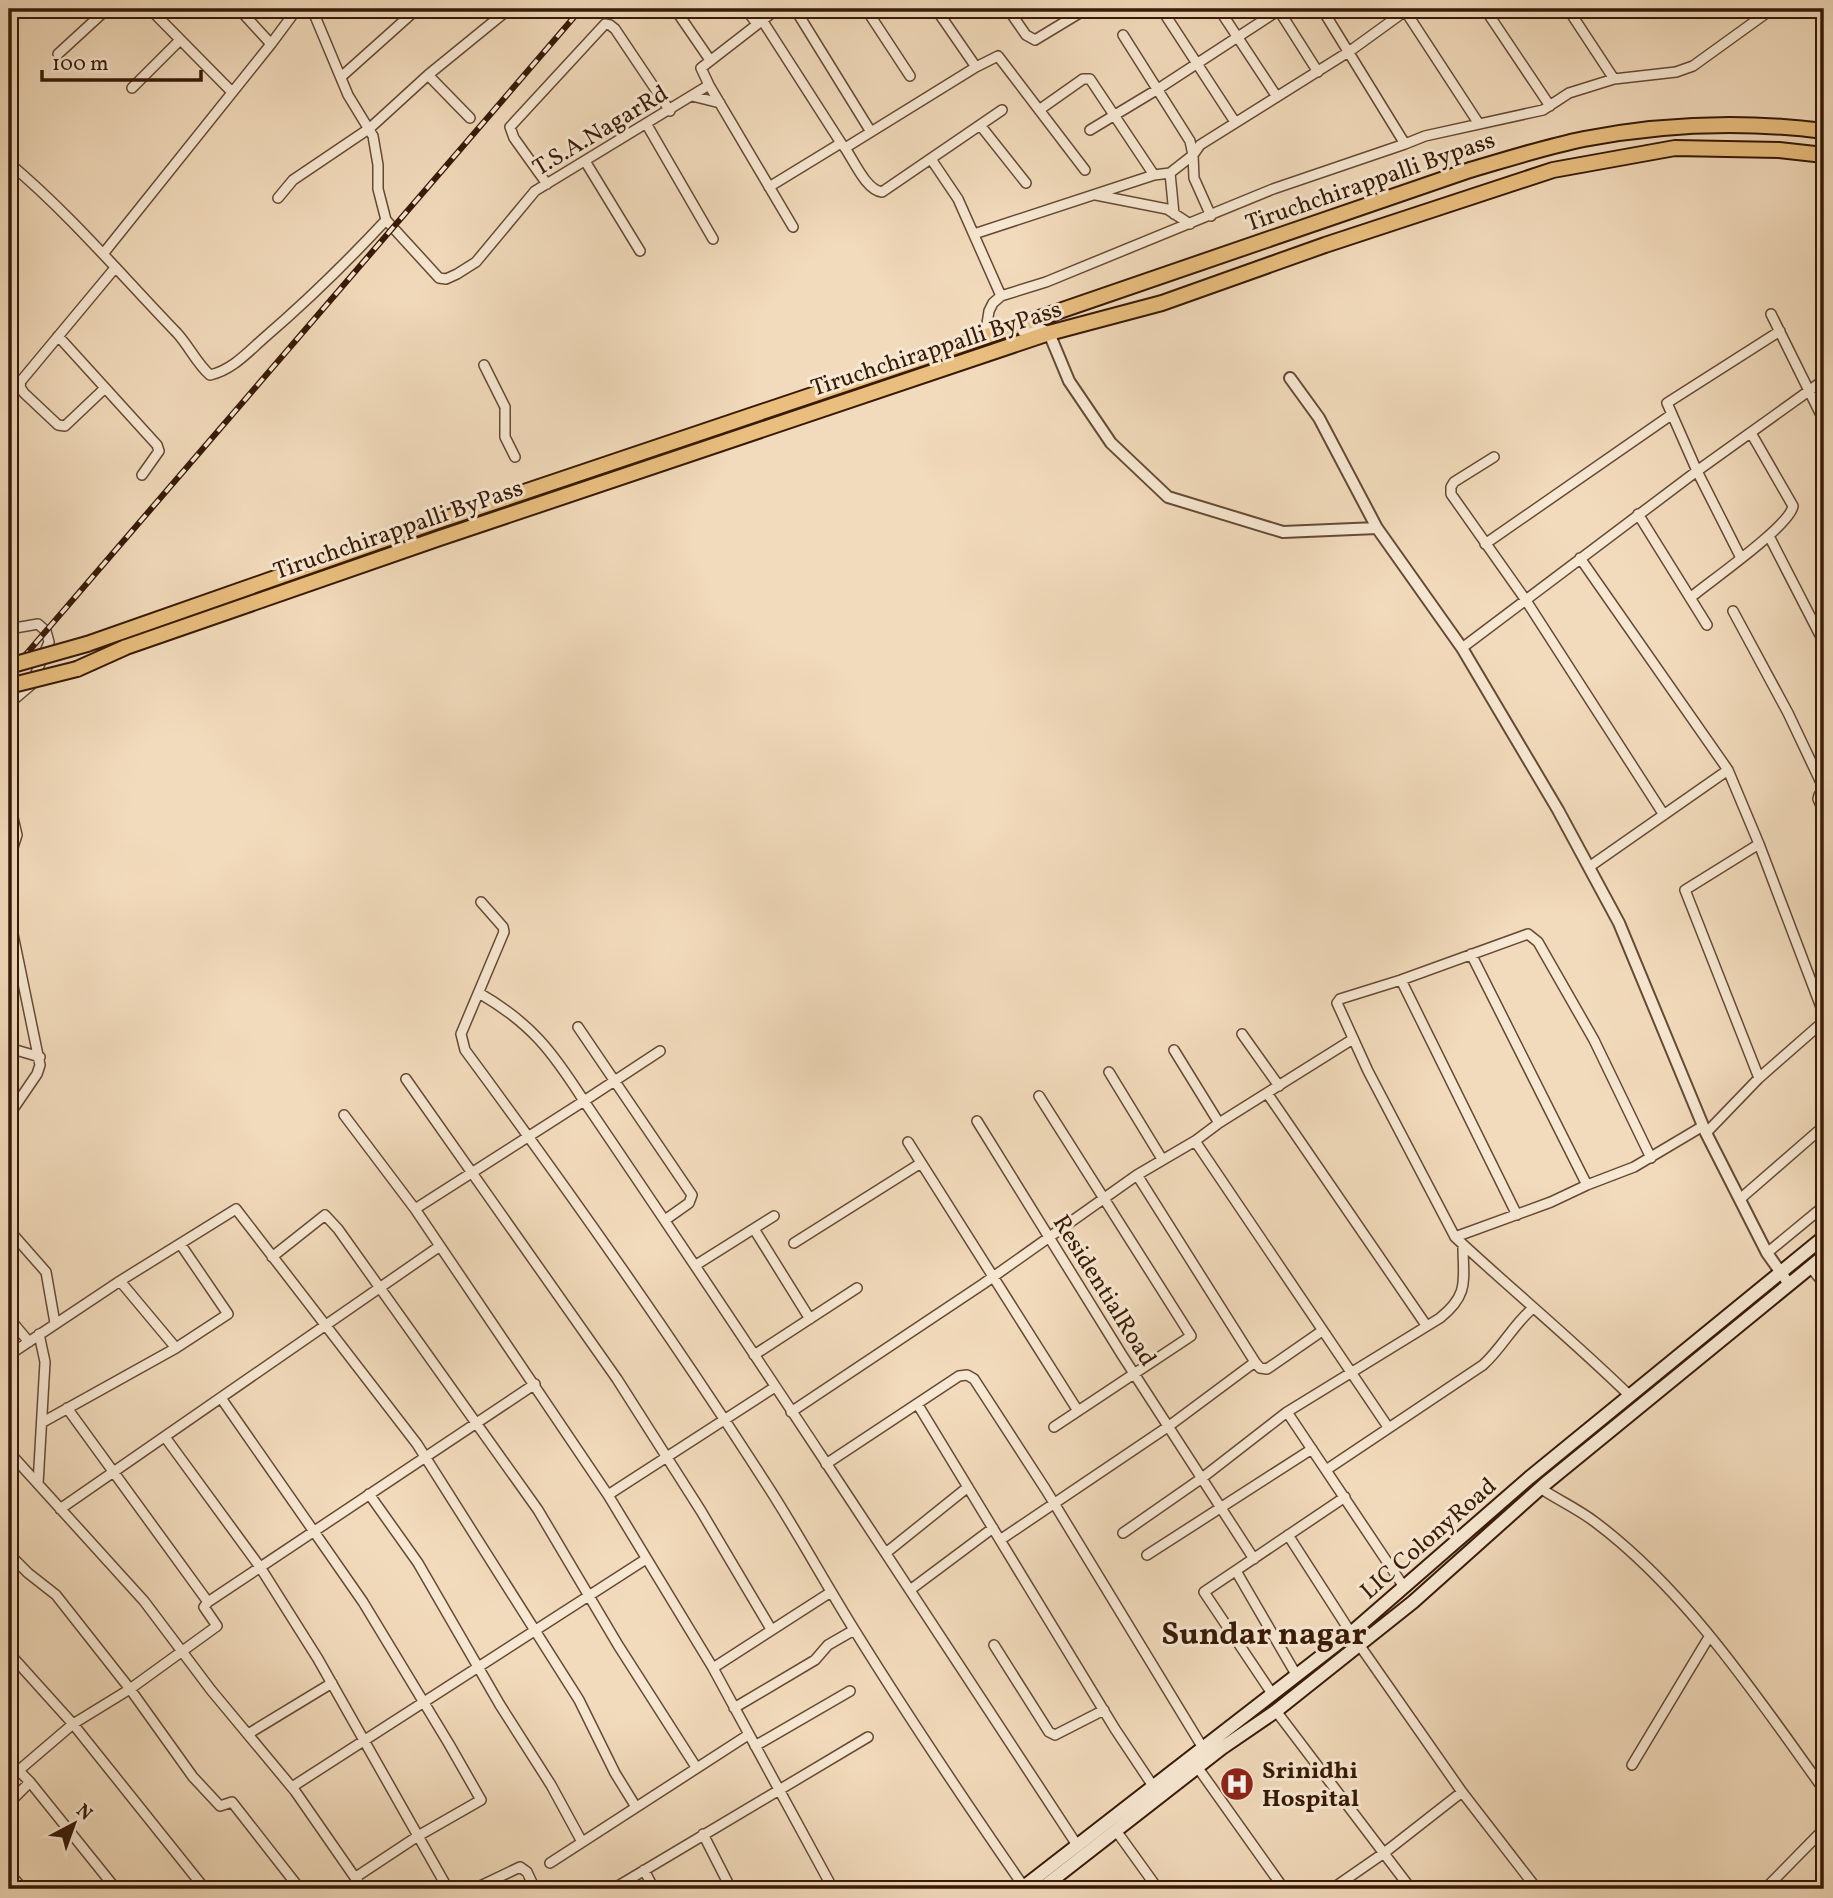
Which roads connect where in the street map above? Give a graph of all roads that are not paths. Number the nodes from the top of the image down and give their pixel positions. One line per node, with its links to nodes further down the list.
1 (107, 9): 30 (street)
2 (150, 9): 27 (street)
3 (239, 9): 28 (street)
4 (297, 9): 28 (street)
5 (313, 9): 37 (street, T.S.A.NagarRd)
6 (417, 9): 37 (street)
7 (675, 9): 31 (street)
8 (746, 9): 24 (street)
9 (777, 9): 24 (street)
10 (795, 9): 59 (street)
11 (866, 9): 36 (street)
12 (936, 9): 33 (street)
13 (1008, 9): 21 (street)
14 (1219, 9): 26 (street)
15 (1322, 9): 29 (street)
16 (1406, 9): 29 (street); 53 (street)
17 (1485, 9): 46 (street)
18 (1568, 9): 38 (street)
19 (1772, 9): 38 (street)
20 (505, 10): 35 (street)
21 (1080, 10)
22 (1279, 10): 26 (street); 34 (street)
23 (1166, 16): 32 (street)
24 (760, 22): 31 (street); 61 (street)
25 (1123, 35): 41 (street)
26 (1236, 36): 32 (street); 44 (street)
27 (180, 40): 40 (street); 42 (street)
28 (271, 44): 42 (street)
29 (1350, 51): 34 (street); 60 (street)
30 (58, 54)
31 (710, 60): 39 (street)
32 (1198, 64): 41 (street); 52 (street)
33 (976, 67): 48 (street); 59 (street)
34 (1318, 72): 44 (street)
35 (428, 75): 51 (street); 56 (street)
36 (910, 76)
37 (341, 77): 56 (street, T.S.A.NagarRd)
38 (1614, 79): 46 (street)
39 (709, 85): 43 (street, T.S.A.NagarRd); 45 (street)
40 (132, 88)
41 (1158, 89): 50 (street); 62 (street)
42 (232, 92): 83 (street)
43 (692, 96): 45 (street); 49 (street, T.S.A.NagarRd)
44 (1277, 97): 52 (street)
45 (720, 103): 72 (street)
46 (1550, 106): 53 (street)
47 (1002, 110): 55 (street)
48 (1039, 110): 50 (street); 67 (street)
49 (670, 111): 54 (street, T.S.A.NagarRd); 71 (street)
50 (1114, 114): 57 (street); 69 (street)
51 (470, 118)
52 (1235, 122): 62 (street)
53 (1479, 124): 60 (street)
54 (646, 125): 65 (street, T.S.A.NagarRd); 81 (street)
55 (980, 125): 64 (street); 70 (street)
56 (370, 128): 74 (street); 77 (street, T.S.A.NagarRd)
57 (1090, 130)
58 (1824, 131): 87 (highway, Tiruchchirappalli Bypass)
59 (872, 132): 61 (street)
60 (1405, 144): 76 (street)
61 (843, 145): 64 (street); 72 (street)
62 (1193, 155): 68 (street); 76 (street)
63 (1824, 155): 86 (highway, Tiruchchirappalli ByPass)
64 (931, 159): 80 (street)
65 (585, 161): 71 (street, T.S.A.NagarRd); 82 (street)
66 (9, 163): 83 (street)
67 (1085, 170)
68 (1170, 173): 69 (street); 75 (street)
69 (1154, 175): 73 (street)
70 (1026, 183)
71 (547, 184): 77 (street, T.S.A.NagarRd)
72 (769, 187): 79 (street)
73 (1095, 195): 75 (street); 80 (street)
74 (278, 198)
75 (1174, 214): 78 (street)
76 (1212, 216): 78 (street)
77 (386, 220): 84 (street)
78 (1190, 224): 85 (street)
79 (793, 227)
80 (974, 234): 85 (street)
81 (713, 239)
82 (640, 251)
83 (103, 254): 84 (street)
84 (115, 268): 91 (street)
85 (1001, 296): 92 (street)
86 (1162, 303): 87 (highway); 90 (highway, Tiruchchirappalli ByPass)
87 (1052, 313): 92 (highway, Tiruchchirappalli Bypass)
88 (1771, 314): 89 (street)
89 (1780, 331): 98 (street); 99 (street)
90 (1049, 333): 93 (street, Tiruchchirappalli Bypass); 107 (street); 120 (highway, Tiruchchirappalli ByPass, bridge)
91 (58, 336): 97 (street); 97 (street)
92 (985, 337): 93 (highway, Tiruchchirappalli Bypass)
93 (943, 351): 119 (highway, Tiruchchirappalli Bypass, bridge)
94 (484, 365): 102 (street)
95 (1290, 378): 107 (street)
96 (1824, 380): 98 (street)
97 (104, 389): 105 (street)
98 (1809, 391): 100 (street); 101 (street)
99 (1671, 415): 104 (street); 109 (street)
100 (1824, 421)
101 (1751, 433): 104 (street); 108 (street)
102 (515, 457)
103 (1494, 457): 109 (street)
104 (1697, 471): 106 (street); 111 (street)
105 (142, 475)
106 (1638, 514): 110 (street); 112 (street)
107 (1377, 528): 118 (street)
108 (1769, 536): 111 (street); 117 (street)
109 (1485, 544): 113 (street)
110 (1580, 558): 113 (street); 122 (street)
111 (1741, 558): 112 (street)
112 (1690, 597): 115 (street)
113 (1525, 599): 118 (street); 126 (street)
114 (1733, 611): 123 (street)
115 (1707, 625)
116 (9, 629): 121 (street)
117 (1824, 643)
118 (1462, 648): 128 (street)
119 (9, 666)
120 (9, 686)
121 (9, 715)
122 (1728, 770): 126 (street); 127 (street)
123 (1824, 790): 125 (street)
124 (9, 802): 141 (street)
125 (1824, 812)
126 (1664, 815): 128 (street)
127 (1759, 844): 133 (street); 143 (street)
128 (1589, 867): 155 (street)
129 (481, 902): 132 (street)
130 (1471, 954): 131 (street); 159 (street); 164 (street)
131 (1401, 980): 137 (street); 169 (street)
132 (479, 993): 149 (street); 156 (street)
133 (1824, 1015)
134 (1824, 1021): 143 (street)
135 (578, 1027): 145 (street)
136 (1242, 1034): 146 (street)
137 (1353, 1039): 146 (street); 175 (street)
138 (9, 1048): 141 (street)
139 (1174, 1050): 153 (street)
140 (660, 1051): 145 (street)
141 (40, 1057): 150 (street)
142 (1109, 1072): 160 (street)
143 (1759, 1078): 155 (street)
144 (405, 1079): 162 (street)
145 (614, 1080): 149 (street); 171 (street)
146 (1279, 1086): 147 (street)
147 (1268, 1093): 153 (street); 198 (street)
148 (1039, 1096): 165 (street)
149 (584, 1101): 156 (street); 171 (street)
150 (9, 1115)
151 (344, 1115): 168 (street)
152 (977, 1121): 174 (street, ResidentialRoad)
153 (1219, 1123): 157 (street)
154 (1824, 1126): 166 (street)
155 (1705, 1130): 159 (street); 166 (street)
156 (528, 1136): 162 (street); 217 (street)
157 (1195, 1141): 160 (street); 199 (street)
158 (908, 1142): 161 (street)
159 (1651, 1158): 164 (street)
160 (1162, 1159): 163 (street)
161 (921, 1163): 177 (street); 187 (street)
162 (472, 1172): 168 (street); 227 (street)
163 (1137, 1175): 165 (street); 205 (street)
164 (1587, 1185): 169 (street)
165 (1104, 1198): 174 (street); 207 (street)
166 (1740, 1199): 181 (street)
167 (1824, 1206): 181 (street)
168 (415, 1209): 180 (street)
169 (1517, 1215): 175 (street)
170 (774, 1216): 172 (street)
171 (665, 1220): 184 (street)
172 (754, 1229): 184 (street); 195 (street)
173 (9, 1230): 196 (street)
174 (1049, 1237): 187 (street); 207 (street, ResidentialRoad)
175 (1455, 1237): 179 (street)
176 (1824, 1237): 186 (main road, LIC ColonyRoad)
177 (794, 1243)
178 (181, 1245): 183 (street); 188 (street); 202 (street)
179 (1463, 1245): 193 (street); 198 (street)
180 (440, 1246): 191 (street); 208 (street)
181 (1767, 1253): 186 (street)
182 (1824, 1256): 185 (main road, LIC ColonyRoad)
183 (272, 1257): 191 (street); 197 (street)
184 (696, 1265): 204 (street)
185 (1811, 1268): 189 (main road, LIC ColonyRoad); 190 (street)
186 (1779, 1273): 189 (street); 210 (main road, LIC ColonyRoad)
187 (993, 1277): 214 (street); 215 (street)
188 (120, 1281): 196 (street); 202 (street)
189 (1789, 1284): 235 (main road, LIC ColonyRoad)
190 (1824, 1284)
191 (381, 1288): 197 (street); 219 (street)
192 (857, 1288): 195 (street)
193 (1532, 1308): 210 (street); 222 (street)
194 (9, 1318): 201 (street)
195 (810, 1319): 204 (street)
196 (55, 1323): 200 (street)
197 (326, 1325): 211 (street); 226 (street)
198 (1426, 1325): 206 (street)
199 (1322, 1331): 205 (street); 206 (street)
200 (38, 1334): 201 (street); 218 (street)
201 (29, 1342): 203 (street)
202 (176, 1348): 213 (street)
203 (9, 1355)
204 (754, 1355): 209 (street)
205 (1255, 1362): 220 (street)
206 (1351, 1372): 216 (street); 222 (street)
207 (1134, 1374): 214 (street); 220 (street, ResidentialRoad)
208 (535, 1384): 219 (street); 237 (street)
209 (775, 1387): 215 (street); 217 (street)
210 (1630, 1396): 232 (main road, LIC ColonyRoad)
211 (221, 1398): 223 (street); 243 (street)
212 (918, 1405): 228 (street); 234 (street); 239 (street)
213 (67, 1408): 218 (street); 230 (street)
214 (1078, 1411): 221 (street)
215 (791, 1412): 228 (street)
216 (1287, 1412): 224 (street); 231 (street)
217 (724, 1420): 227 (street); 256 (street)
218 (43, 1422): 233 (street)
219 (478, 1423): 226 (street); 257 (street)
220 (1169, 1426): 231 (street, ResidentialRoad); 239 (street)
221 (1054, 1427)
222 (1388, 1427): 229 (street)
223 (165, 1437): 230 (street); 252 (street)
224 (1312, 1449): 229 (street); 240 (street)
225 (9, 1452): 233 (street)
226 (425, 1457): 236 (street); 261 (street)
227 (666, 1457): 237 (street); 259 (street)
228 (825, 1464): 247 (street)
229 (1326, 1470): 238 (street)
230 (114, 1472): 241 (street); 258 (street)
231 (1202, 1478): 240 (street, ResidentialRoad); 244 (street)
232 (1530, 1478): 235 (main road); 254 (main road, LIC ColonyRoad)
233 (38, 1484): 241 (street)
234 (968, 1487): 242 (street); 247 (street)
235 (1540, 1488): 263 (street); 264 (main road, LIC ColonyRoad)
236 (369, 1494): 243 (street); 268 (street)
237 (608, 1495): 250 (street)
238 (1345, 1497): 245 (street); 254 (street)
239 (1054, 1503): 246 (street); 285 (street)
240 (1220, 1508): 249 (street); 251 (street, ResidentialRoad)
241 (60, 1509): 266 (street)
242 (993, 1528): 246 (street); 255 (street)
243 (313, 1531): 252 (street); 275 (street)
244 (1123, 1533)
245 (1288, 1535): 251 (street); 262 (street)
246 (1000, 1540): 277 (street)
247 (887, 1552): 255 (street)
248 (9, 1554): 272 (street)
249 (1147, 1555)
250 (646, 1559): 257 (street); 269 (street)
251 (1254, 1559): 253 (street)
252 (260, 1567): 258 (street); 271 (street)
253 (1236, 1571): 270 (street); 274 (street)
254 (1404, 1587): 262 (main road, LIC ColonyRoad)
255 (910, 1590): 305 (street)
256 (831, 1592): 259 (street); 260 (street)
257 (589, 1596): 261 (street); 288 (street)
258 (208, 1602): 266 (street)
259 (771, 1629): 269 (street)
260 (854, 1630): 276 (street); 311 (street)
261 (534, 1631): 268 (street); 298 (street)
262 (1351, 1633): 264 (street); 270 (main road, LIC ColonyRoad)
263 (1709, 1637): 287 (street); 294 (street)
264 (1360, 1644): 278 (main road, LIC ColonyRoad); 296 (street)
265 (994, 1645): 277 (street)
266 (182, 1652): 272 (street); 280 (street)
267 (9, 1653): 279 (street)
268 (478, 1667): 275 (street); 304 (street)
269 (713, 1668): 276 (street)
270 (1297, 1676): 274 (main road, LIC ColonyRoad)
271 (332, 1683): 280 (street); 283 (street)
272 (130, 1689): 279 (street); 315 (street)
273 (850, 1691): 284 (street)
274 (1273, 1695): 285 (main road, LIC ColonyRoad)
275 (424, 1702): 283 (street); 302 (street)
276 (734, 1708): 281 (street)
277 (1104, 1710): 292 (street)
278 (1276, 1711): 289 (main road, LIC ColonyRoad); 306 (street)
279 (73, 1724): 290 (street); 314 (street)
280 (248, 1734): 293 (street)
281 (748, 1735): 284 (street); 288 (street)
282 (868, 1737): 295 (street)
283 (364, 1740): 293 (street); 302 (street)
284 (755, 1746): 295 (street)
285 (1203, 1748): 292 (main road, LIC ColonyRoad)
286 (9, 1761): 290 (street)
287 (1632, 1765)
288 (696, 1767): 298 (street)
289 (1198, 1768): 300 (main road, LIC ColonyRoad); 326 (street)
290 (18, 1771): 291 (street)
291 (30, 1783): 297 (street); 313 (street)
292 (1153, 1786): 303 (main road, LIC ColonyRoad)
293 (292, 1787): 310 (street)
294 (1824, 1790)
295 (780, 1791): 301 (street); 323 (street)
296 (1462, 1792): 306 (street); 329 (street)
297 (9, 1803)
298 (636, 1807): 304 (street)
299 (1824, 1829): 330 (street)
300 (1117, 1832): 303 (main road, LIC ColonyRoad); 325 (street)
301 (703, 1834): 308 (street); 322 (street)
302 (418, 1836): 310 (street); 317 (street)
303 (1100, 1836): 305 (main road, LIC ColonyRoad); 324 (main road, LIC ColonyRoad)
304 (582, 1842): 307 (street)
305 (1077, 1845): 311 (main road, LIC ColonyRoad)
306 (1384, 1853): 327 (street); 328 (street)
307 (550, 1863)
308 (644, 1870): 320 (street); 321 (street)
309 (9, 1873): 312 (street)
310 (356, 1877): 316 (street)
311 (1023, 1888)
312 (23, 1889)
313 (116, 1889)
314 (205, 1889)
315 (300, 1889)
316 (363, 1889)
317 (448, 1889)
318 (474, 1889): 319 (street)
319 (535, 1889)
320 (613, 1889)
321 (654, 1889)
322 (731, 1889)
323 (833, 1889)
324 (1041, 1889)
325 (1158, 1889)
326 (1284, 1889)
327 (1332, 1889)
328 (1411, 1889)
329 (1537, 1889)
330 (1765, 1889)

